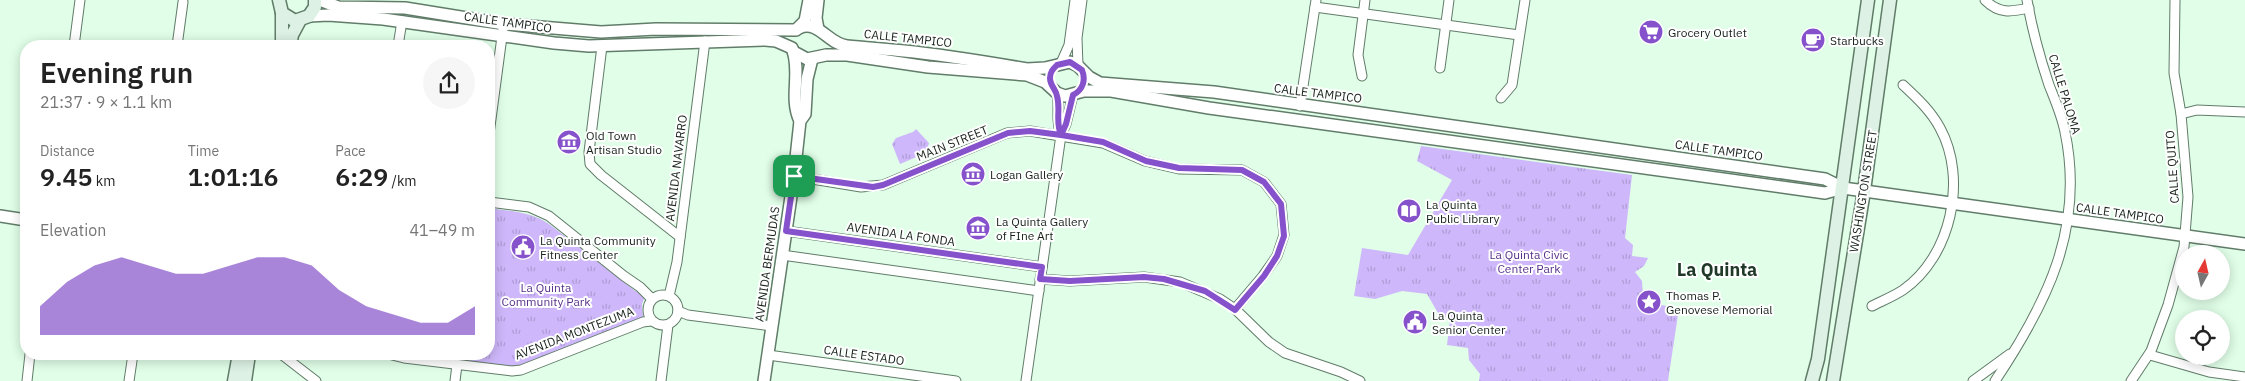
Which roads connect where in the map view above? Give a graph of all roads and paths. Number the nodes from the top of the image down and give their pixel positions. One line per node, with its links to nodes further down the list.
1 (80, 0): 28 (street)
2 (279, 0): 19 (main road)
3 (315, 0): 21 (main road)
4 (320, 0): 25 (street, CALLE TAMPICO)
5 (809, 0): 24 (street, AVENIDA BERMUDAS)
6 (818, 0): 26 (street, AVENIDA BERMUDAS)
7 (1075, 0): 37 (street)
8 (1082, 0): 38 (street)
9 (1365, 0): 20 (street)
10 (1449, 0): 23 (street)
11 (1524, 0): 27 (street)
12 (1868, 0): 53 (main road, WASHINGTON STREET)
13 (1890, 0): 54 (main road, WASHINGTON STREET)
14 (1985, 0): 18 (street, CALLE PALOMA)
15 (2175, 0): 49 (street, CALLE QUITO)
16 (183, 2): 29 (street)
17 (1315, 3): 20 (street); 46 (street)
18 (2028, 4): 59 (street, CALLE PALOMA)
19 (282, 13): 21 (main road); 30 (main road)
20 (1364, 13): 23 (street); 40 (street)
21 (305, 18): 22 (street, CALLE TAMPICO); 31 (main road)
22 (402, 21): 25 (street, CALLE TAMPICO); 32 (street)
23 (1446, 26): 27 (street); 39 (street)
24 (798, 29): 25 (street, CALLE TAMPICO); 26 (street, CALLE TAMPICO); 35 (street, AVENIDA BERMUDAS)
25 (503, 30): 34 (street, CALLE TAMPICO); 42 (street)
26 (820, 30): 36 (street, AVENIDA BERMUDAS); 37 (street, CALLE TAMPICO)
27 (1519, 35): 45 (street)
28 (75, 40)
29 (178, 40)
30 (282, 40)
31 (291, 40)
32 (399, 40)
33 (705, 42): 34 (street, CALLE TAMPICO); 35 (street, CALLE TAMPICO); 62 (street, AVENIDA NAVARRO)
34 (602, 46): 62 (street)
35 (793, 50): 36 (street, CALLE TAMPICO); 50 (street, AVENIDA BERMUDAS)
36 (814, 58): 43 (street, CALLE TAMPICO); 50 (street, AVENIDA BERMUDAS)
37 (1059, 64): 38 (street, CALLE TAMPICO); 43 (street)
38 (1080, 68): 44 (street); 46 (street, CALLE TAMPICO)
39 (1440, 68)
40 (1362, 76)
41 (1903, 85): 56 (street)
42 (495, 89)
43 (1055, 91): 44 (street, CALLE TAMPICO); 51 (street)
44 (1075, 94): 47 (street, CALLE TAMPICO); 51 (street)
45 (1502, 98)
46 (1300, 106): 47 (street); 53 (street, CALLE TAMPICO)
47 (1209, 108): 53 (street, CALLE TAMPICO)
48 (2245, 112): 49 (street)
49 (2181, 114): 61 (street, CALLE QUITO)
50 (800, 121): 52 (street, AVENIDA BERMUDAS)
51 (1061, 135): 52 (street, MAIN STREET); 65 (street); 71 (street, MAIN STREET)
52 (794, 176): 60 (street, AVENIDA BERMUDAS)
53 (1843, 188): 54 (street, CALLE TAMPICO); 98 (main road, WASHINGTON STREET)
54 (1864, 191): 56 (street, CALLE TAMPICO); 99 (main road, WASHINGTON STREET)
55 (495, 203): 69 (street)
56 (1952, 203): 59 (street, CALLE TAMPICO); 70 (street)
57 (0, 216): 58 (street)
58 (20, 219)
59 (2068, 219): 61 (street, CALLE TAMPICO); 76 (street, CALLE PALOMA)
60 (786, 231): 64 (street, AVENIDA BERMUDAS); 65 (street, AVENIDA LA FONDA)
61 (2185, 235): 63 (street, CALLE TAMPICO); 77 (street, CALLE QUITO)
62 (680, 237): 68 (street, AVENIDA NAVARRO)
63 (2245, 244)
64 (782, 255): 67 (street); 75 (street, AVENIDA BERMUDAS)
65 (1042, 267): 66 (street)
66 (1040, 279): 67 (street); 71 (street)
67 (1038, 291): 96 (street)
68 (669, 296): 69 (street); 72 (street)
69 (652, 299): 73 (street)
70 (1872, 306)
71 (1235, 310): 97 (street)
72 (678, 311): 74 (street); 75 (street)
73 (651, 321): 74 (street); 85 (street, AVENIDA MONTEZUMA)
74 (668, 325): 93 (street)
75 (772, 326): 78 (street, AVENIDA BERMUDAS)
76 (2016, 349): 100 (street); 101 (street, CALLE PALOMA)
77 (2150, 354): 86 (street); 102 (street, CALLE QUITO)
78 (768, 355): 94 (street, AVENIDA BERMUDAS); 95 (street, CALLE ESTADO)
79 (29, 360): 87 (street)
80 (132, 360): 88 (street)
81 (238, 360): 89 (main road)
82 (248, 360): 90 (main road)
83 (289, 360): 91 (street)
84 (419, 360): 85 (street, AVENIDA MONTEZUMA)
85 (457, 365): 92 (street)
86 (2245, 377)
87 (26, 381)
88 (130, 381)
89 (234, 381)
90 (245, 381)
91 (316, 381)
92 (454, 381)
93 (661, 381)
94 (768, 381)
95 (956, 381)
96 (1026, 381)
97 (1360, 381)
98 (1812, 381)
99 (1833, 381)
100 (1973, 381)
101 (1995, 381)
102 (2131, 381)

